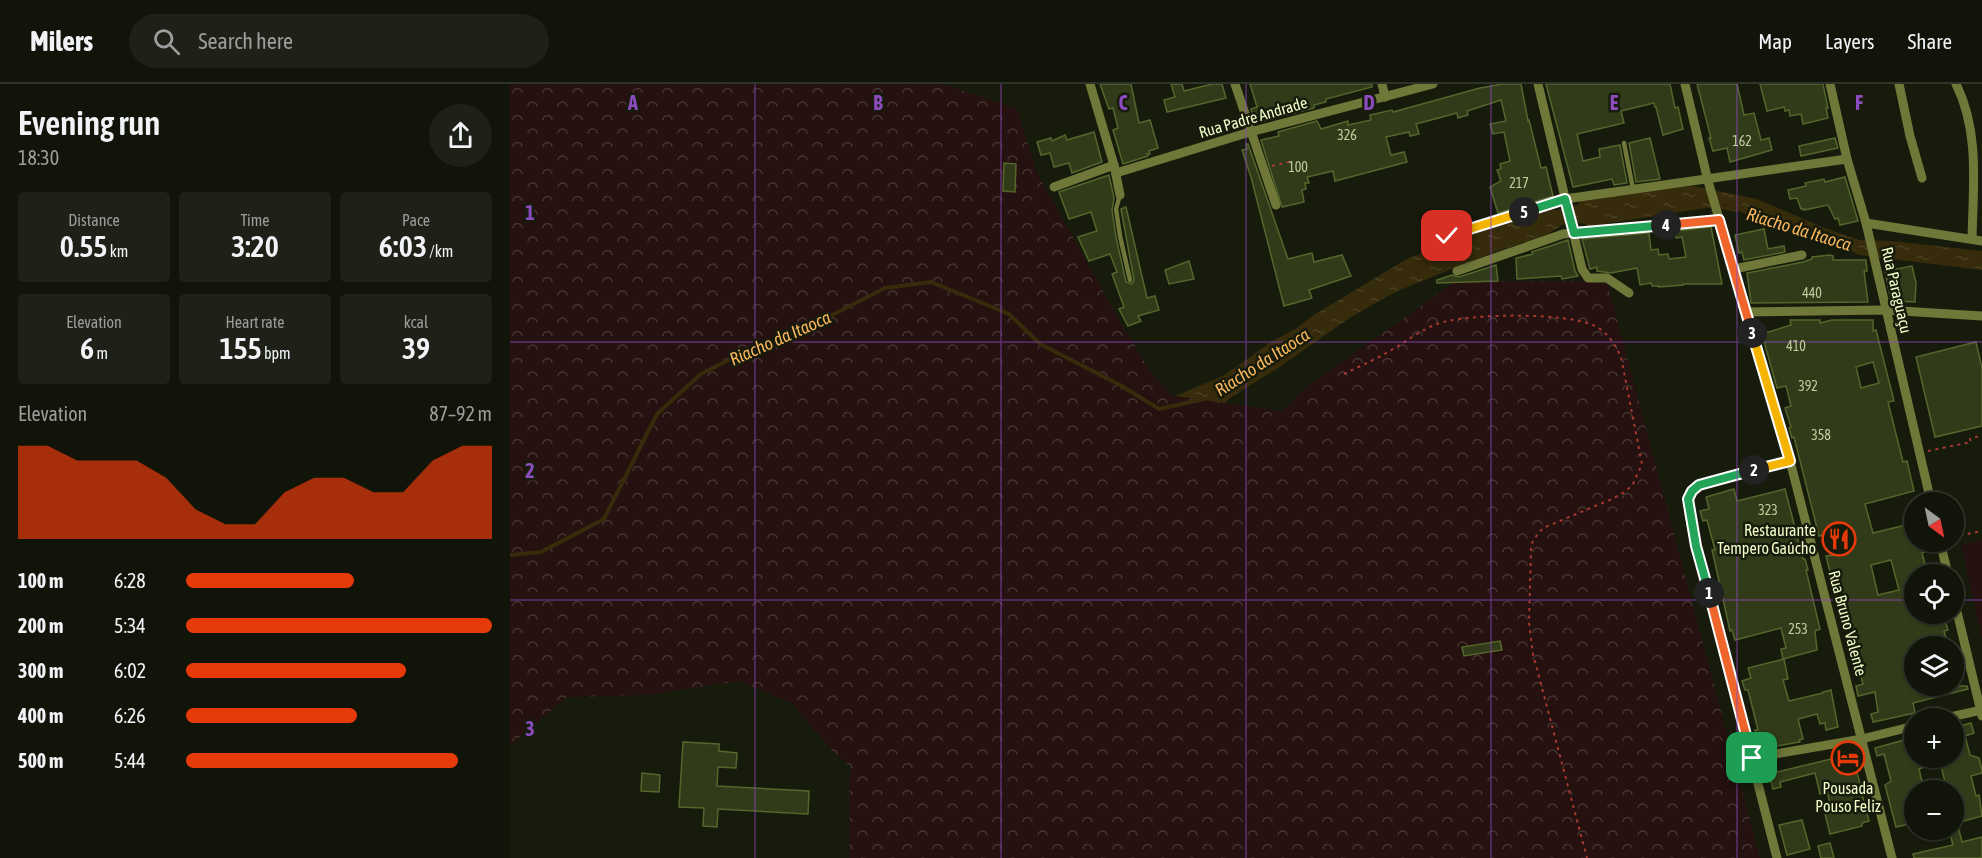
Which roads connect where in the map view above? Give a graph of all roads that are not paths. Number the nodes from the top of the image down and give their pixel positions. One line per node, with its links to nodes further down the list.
1 (1090, 84): 14 (street)
2 (1235, 84): 11 (street)
3 (1382, 84): 10 (street)
4 (1433, 84): 10 (street, Rua Padre Andrade)
5 (1538, 84): 20 (street)
6 (1685, 84): 16 (street, Rua Bruno Valente)
7 (1830, 84): 13 (street, Rua Paraguaçu)
8 (1899, 84): 15 (street)
9 (1956, 84): 26 (street)
10 (1385, 97): 11 (street, Rua Padre Andrade)
11 (1250, 132): 14 (street, Rua Padre Andrade); 21 (street)
12 (1624, 143): 18 (lane)
13 (1847, 159): 16 (street); 23 (street, Rua Paraguaçu)
14 (1115, 169): 17 (street, Rua Padre Andrade); 19 (street)
15 (1922, 178)
16 (1708, 180): 18 (street); 22 (street, Rua Bruno Valente)
17 (1054, 187)
18 (1634, 189): 20 (street)
19 (1120, 195): 31 (lane)
20 (1566, 202): 24 (street); 25 (street)
21 (1276, 205)
22 (1719, 218): 24 (street); 29 (street, Rua Bruno Valente)
23 (1867, 227): 26 (street); 33 (street, Rua Paraguaçu)
24 (1574, 230): 30 (street); 32 (street)
25 (1447, 236)
26 (1972, 239): 27 (street)
27 (1982, 241)
28 (1802, 255): 29 (street)
29 (1734, 269): 34 (street, Rua Bruno Valente)
30 (1458, 271)
31 (1130, 280)
32 (1629, 293)
33 (1885, 310): 34 (street); 35 (street); 37 (street, Rua Paraguaçu)
34 (1745, 312): 36 (street, Rua Bruno Valente)
35 (1982, 315)
36 (1790, 461): 42 (street, Rua Bruno Valente); 43 (street)
37 (1929, 492)
38 (1960, 624): 39 (street)
39 (1982, 712): 40 (street)
40 (1964, 715)
41 (1904, 728): 42 (street)
42 (1862, 739): 43 (street); 45 (street, Rua Bruno Valente)
43 (1752, 758): 44 (street)
44 (1777, 858)
45 (1892, 858)

